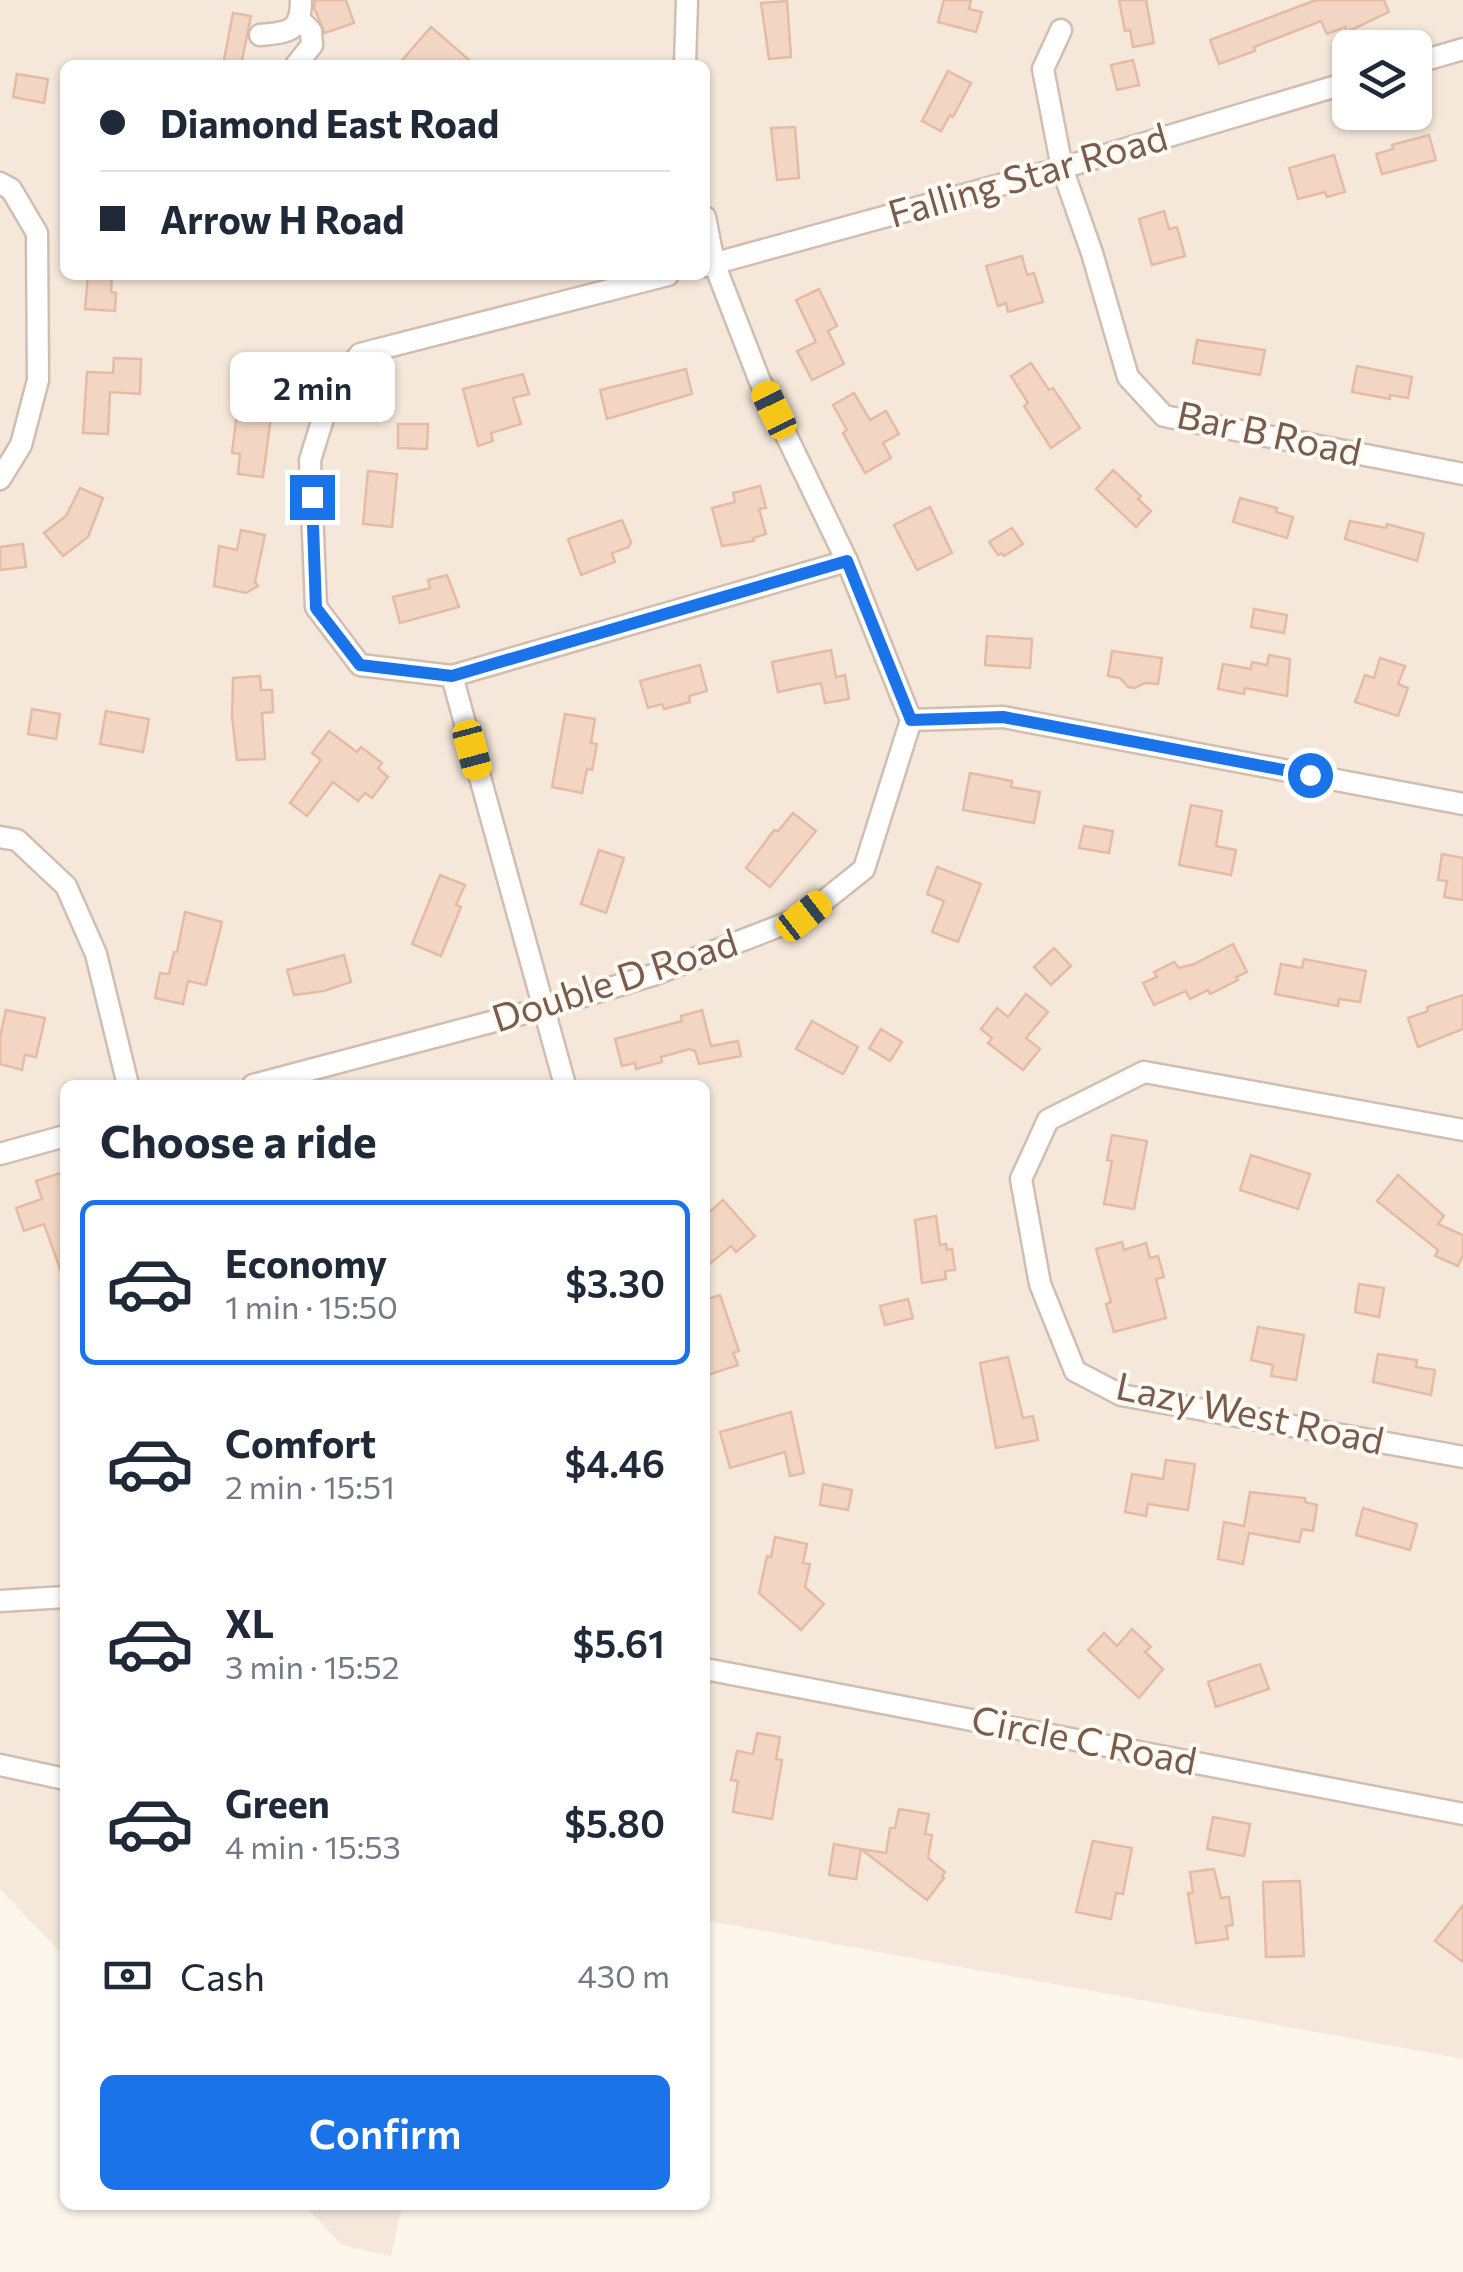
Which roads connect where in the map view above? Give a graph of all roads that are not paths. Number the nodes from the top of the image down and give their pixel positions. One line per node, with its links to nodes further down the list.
1 (687, 0): 8 (street)
2 (300, 10): 4 (street); 7 (street)
3 (1061, 30): 10 (street, Bar B Road)
4 (260, 34)
5 (1463, 49): 6 (street)
6 (1432, 58)
7 (300, 60)
8 (685, 60)
9 (1332, 87): 10 (street, Falling Star Road)
10 (1062, 168): 12 (street, Falling Star Road); 14 (street, Bar B Road)
11 (0, 184): 15 (street)
12 (710, 264): 16 (street)
13 (649, 280): 17 (street)
14 (1463, 474)
15 (0, 480)
16 (847, 561): 17 (street); 18 (street)
17 (452, 676): 21 (street)
18 (911, 720): 19 (street); 21 (street, Double D Road)
19 (1463, 804)
20 (0, 837): 22 (street)
21 (544, 1008): 23 (street, Double D Road); 24 (street)
22 (127, 1080)
23 (272, 1080)
24 (565, 1080)
25 (1463, 1130): 28 (street, Lazy West Road)
26 (60, 1137): 27 (street)
27 (0, 1154)
28 (1463, 1457)
29 (60, 1597): 30 (street)
30 (0, 1601)
31 (710, 1670): 34 (street, Circle C Road)
32 (0, 1766): 33 (street)
33 (60, 1778)
34 (1463, 1814)

